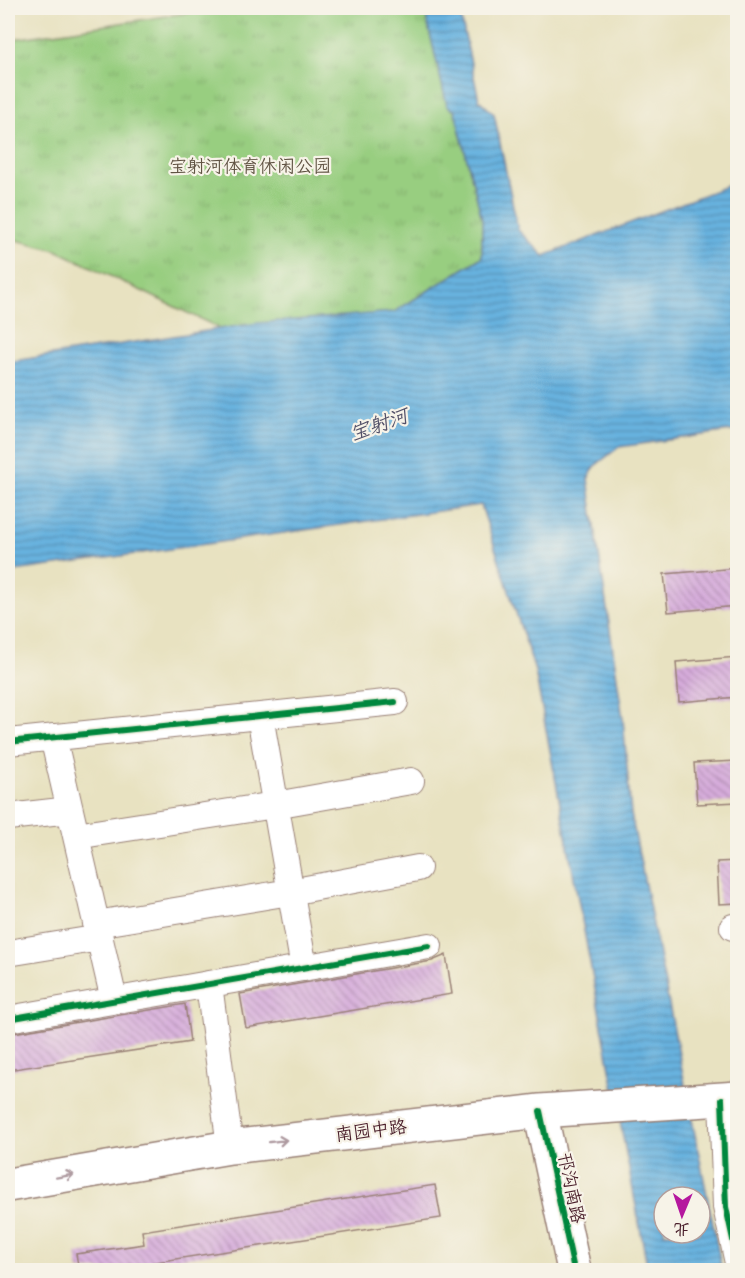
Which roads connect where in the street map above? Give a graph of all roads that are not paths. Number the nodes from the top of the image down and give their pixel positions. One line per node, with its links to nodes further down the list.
1 (395, 702): 2 (street)
2 (260, 716): 3 (street); 6 (street)
3 (53, 737): 4 (street); 7 (street)
4 (8, 742)
5 (411, 781): 6 (street)
6 (275, 805): 9 (street); 11 (street)
7 (70, 810): 8 (street); 9 (street)
8 (8, 817)
9 (76, 836): 12 (street)
10 (418, 868): 11 (street)
11 (290, 892): 12 (street); 15 (street)
12 (98, 931): 14 (street); 17 (street)
13 (429, 946): 15 (street)
14 (8, 953)
15 (304, 968): 16 (street)
16 (209, 984): 17 (street); 22 (street)
17 (114, 1000): 18 (street)
18 (8, 1019)
19 (721, 1091): 20 (main road, 南园中路); 25 (street)
20 (572, 1100): 21 (main road, 南园中路); 22 (main road, 南园中路)
21 (540, 1111): 22 (main road, 南园中路, one-way to 21); 26 (main road, 邗沟南路)
22 (228, 1136): 23 (main road, 南园中路); 24 (main road, 南园中路, one-way to 22)
23 (8, 1162)
24 (8, 1185)
25 (738, 1263)
26 (574, 1270)

